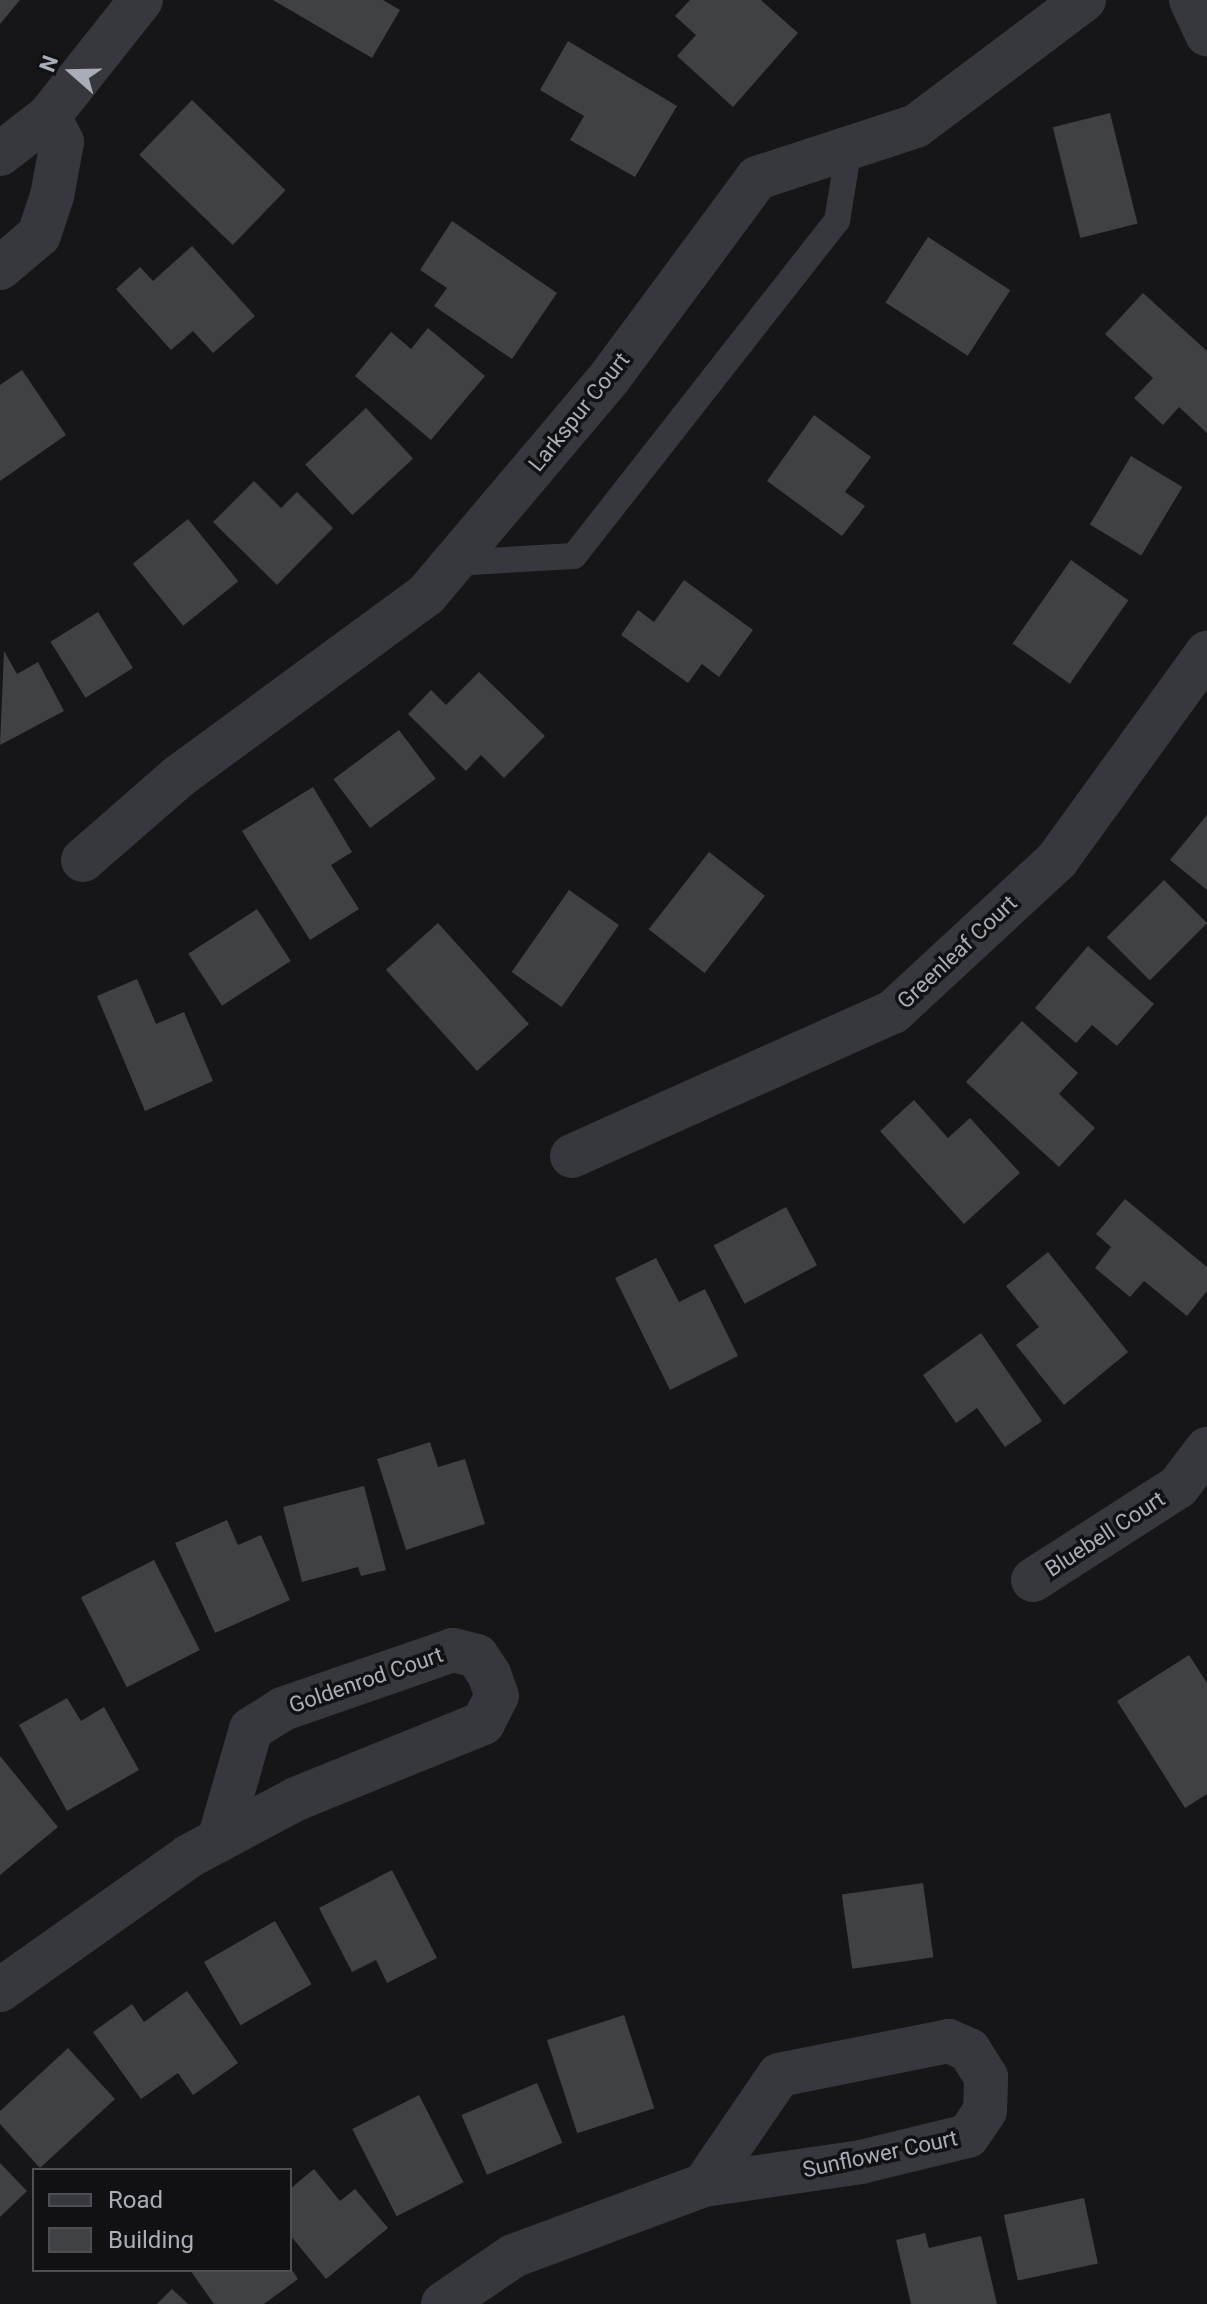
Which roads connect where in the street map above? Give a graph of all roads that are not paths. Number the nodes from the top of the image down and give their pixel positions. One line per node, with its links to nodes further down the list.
1 (141, 0): 5 (street)
2 (1084, 0): 6 (street, Larkspur Court)
3 (1191, 0): 4 (street)
4 (1207, 34)
5 (49, 116): 7 (street); 8 (street)
6 (849, 148): 9 (street, Larkspur Court); 9 (lane)
7 (0, 154)
8 (0, 268)
9 (453, 563): 11 (street, Larkspur Court)
10 (1207, 653): 12 (street, Greenleaf Court)
11 (83, 860)
12 (572, 1156)
13 (1207, 1449): 14 (street, Bluebell Court)
14 (1033, 1580)
15 (219, 1840): 15 (street, Goldenrod Court); 16 (street, Goldenrod Court)
16 (0, 1990)
17 (704, 2185): 17 (street, Sunflower Court); 18 (street, Sunflower Court)
18 (443, 2304)

